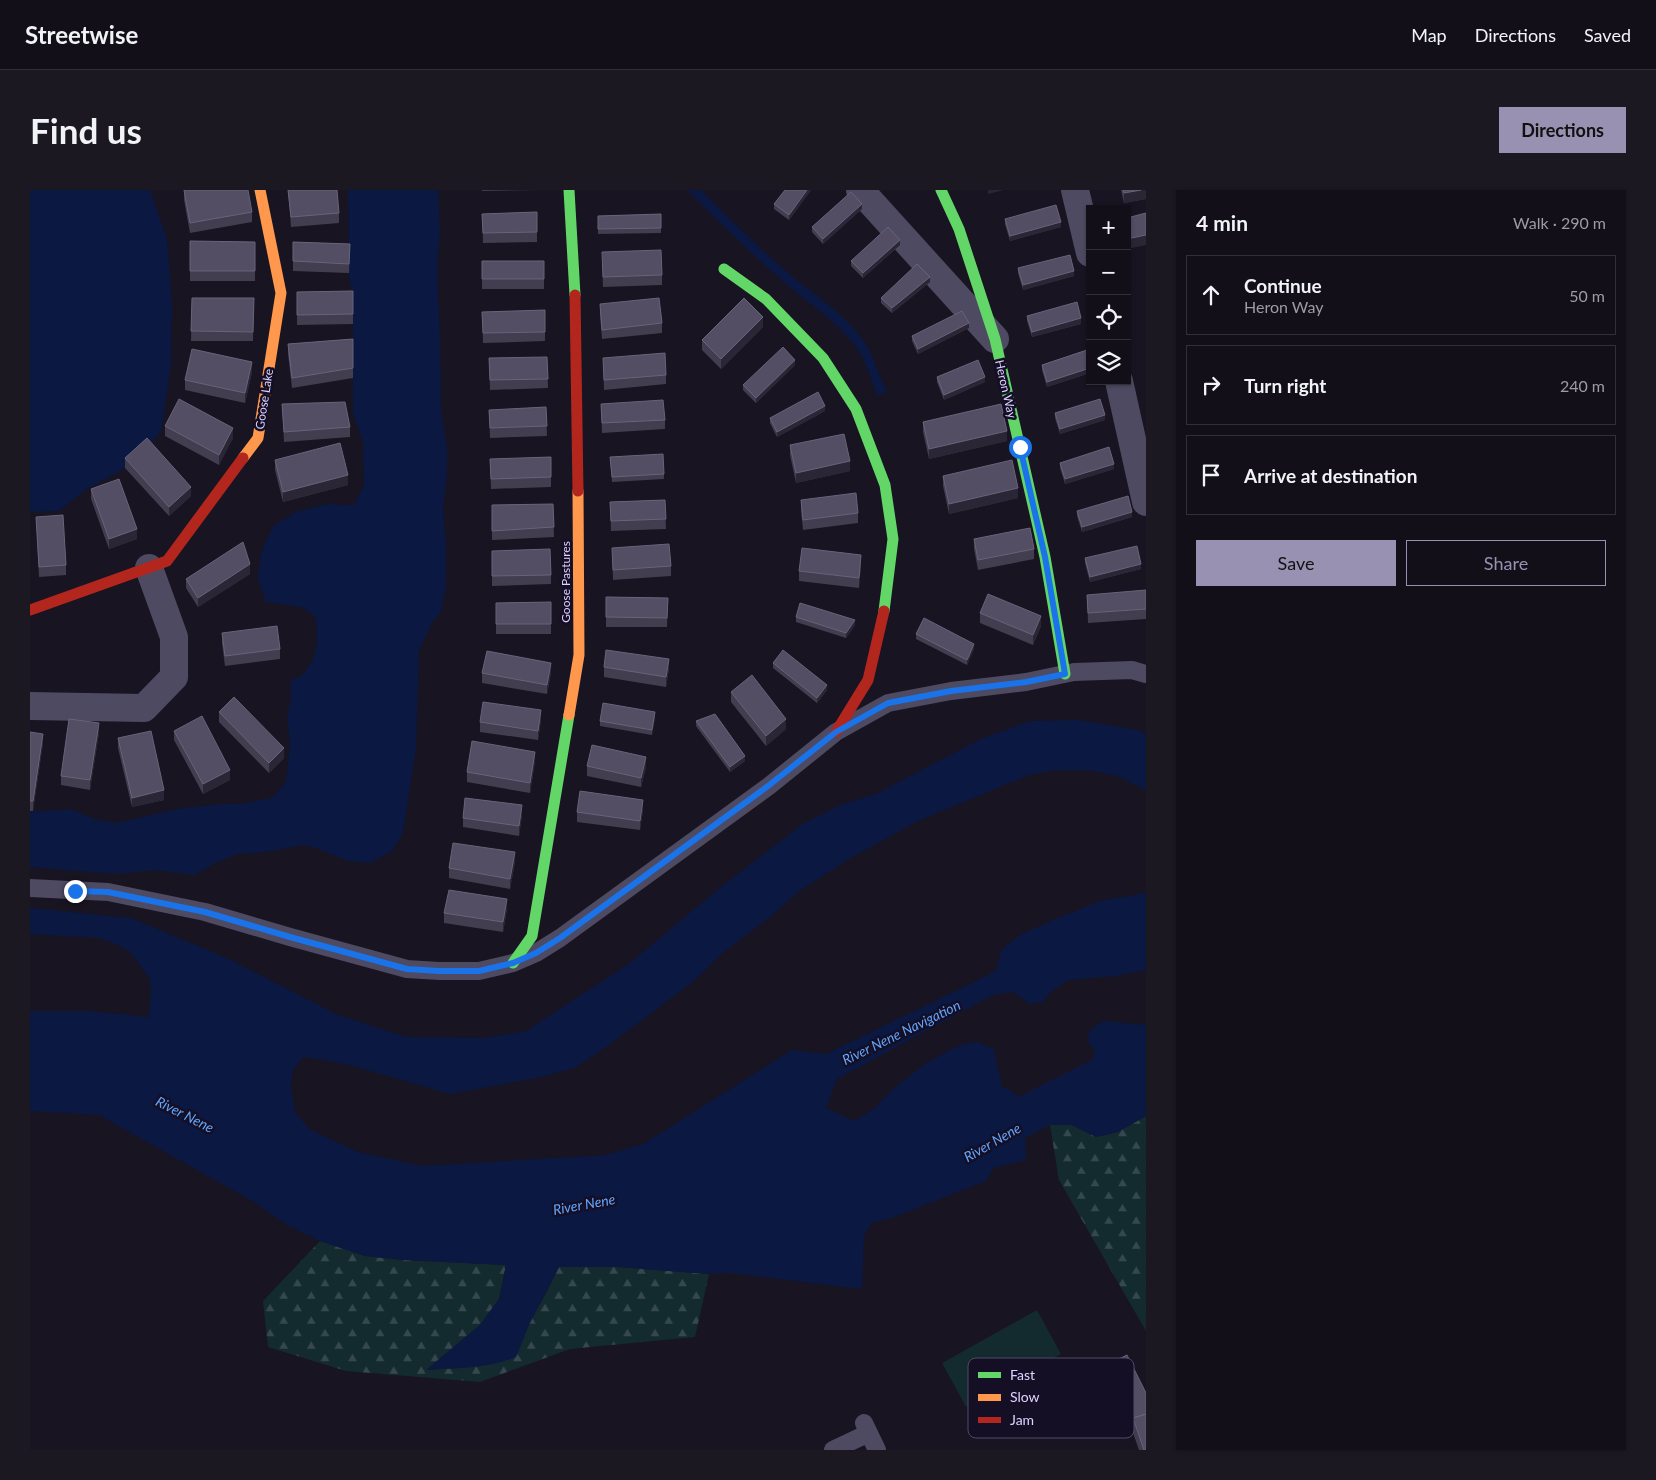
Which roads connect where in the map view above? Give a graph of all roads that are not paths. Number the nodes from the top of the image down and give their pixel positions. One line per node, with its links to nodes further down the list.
1 (260, 190): 11 (street, Goose Lake)
2 (570, 190): 18 (street, Goose Pastures)
3 (860, 190): 8 (street, Heron Way)
4 (941, 190): 8 (street, Heron Way)
5 (1075, 190): 6 (street)
6 (1089, 250)
7 (724, 269): 16 (street)
8 (995, 339): 13 (street, Heron Way)
9 (1120, 385): 10 (street)
10 (1146, 502)
11 (149, 568): 12 (street, Goose Lake); 15 (street)
12 (30, 610)
13 (1065, 674): 14 (lane); 16 (lane)
14 (1146, 674)
15 (30, 706)
16 (836, 732): 18 (lane)
17 (30, 888): 18 (lane)
18 (513, 963)
19 (833, 1450): 20 (lane)
20 (877, 1450)

